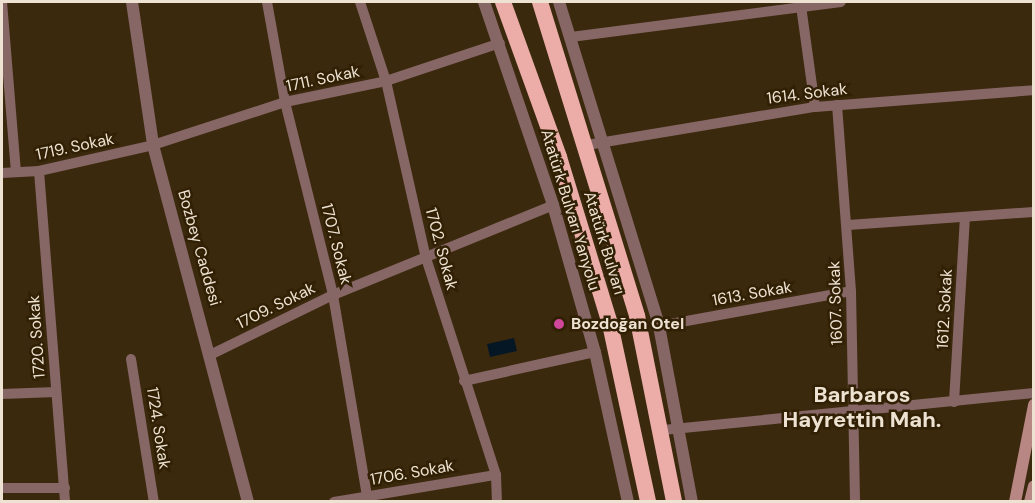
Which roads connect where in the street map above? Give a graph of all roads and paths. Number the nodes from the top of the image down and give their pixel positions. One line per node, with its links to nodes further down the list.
1 (2, 2): 13 (street)
2 (132, 2): 20 (street, Bozbey Caddesi)
3 (267, 2): 16 (street, 1707. Sokak)
4 (360, 2): 14 (street, 1702. Sokak)
5 (484, 2): 12 (street, Atatürk Bulvarı Yanyolu)
6 (503, 2): 56 (highway, Atatürk Bulvarı)
7 (841, 2): 9 (street)
8 (550, 3): 11 (street); 21 (highway, Atatürk Bulvarı)
9 (801, 6): 10 (street); 18 (street)
10 (757, 7): 11 (street)
11 (571, 38): 19 (street)
12 (500, 43): 14 (street, 1711. Sokak); 25 (street, Atatürk Bulvarı Yanyolu)
13 (5, 74): 22 (street)
14 (386, 81): 16 (street, 1711. Sokak); 29 (street, 1702. Sokak)
15 (1034, 90): 17 (street, 1614. Sokak)
16 (285, 102): 20 (street, 1711. Sokak); 31 (street, 1707. Sokak)
17 (837, 105): 18 (street, 1614. Sokak); 28 (street, 1607. Sokak)
18 (815, 107): 19 (street, 1614. Sokak)
19 (605, 139): 21 (street, 1614. Sokak); 32 (street)
20 (153, 145): 23 (street, 1719. Sokak); 34 (street, Bozbey Caddesi)
21 (587, 146): 44 (highway, Atatürk Bulvarı)
22 (16, 171): 23 (street, 1719. Sokak); 24 (street, 1719. Sokak)
23 (39, 171): 37 (street, 1720. Sokak)
24 (2, 172)
25 (554, 205): 29 (street, 1709. Sokak); 33 (street, Atatürk Bulvarı Yanyolu)
26 (1034, 212): 27 (street)
27 (965, 217): 28 (street); 40 (street, 1612. Sokak)
28 (848, 225): 30 (street, 1607. Sokak)
29 (426, 258): 31 (street, 1709. Sokak); 36 (street, 1702. Sokak)
30 (851, 291): 32 (street, 1613. Sokak); 42 (street, 1607. Sokak)
31 (333, 295): 34 (street, 1709. Sokak); 49 (street, 1707. Sokak)
32 (658, 326): 43 (street)
33 (595, 352): 36 (street); 55 (street, Atatürk Bulvarı Yanyolu)
34 (212, 354): 52 (street, Bozbey Caddesi)
35 (131, 359): 51 (street, 1724. Sokak)
36 (464, 381): 45 (street, 1702. Sokak)
37 (56, 392): 38 (street); 48 (street, 1720. Sokak)
38 (2, 393)
39 (1034, 393): 40 (street)
40 (954, 402): 42 (street)
41 (1034, 405): 60 (main road)
42 (853, 412): 43 (street); 59 (street, 1607. Sokak)
43 (681, 428): 44 (street); 58 (street)
44 (663, 430): 57 (highway, Atatürk Bulvarı)
45 (496, 475): 49 (street, 1706. Sokak); 54 (street, 1702. Sokak)
46 (1034, 486): 61 (main road)
47 (2, 488): 48 (street)
48 (65, 488): 50 (street, 1720. Sokak)
49 (367, 496): 53 (street, 1706. Sokak)
50 (65, 501)
51 (154, 501)
52 (248, 501)
53 (334, 501)
54 (497, 501)
55 (628, 501)
56 (648, 501)
57 (674, 501)
58 (692, 501)
59 (855, 501)
60 (1015, 501)
61 (1030, 501)

